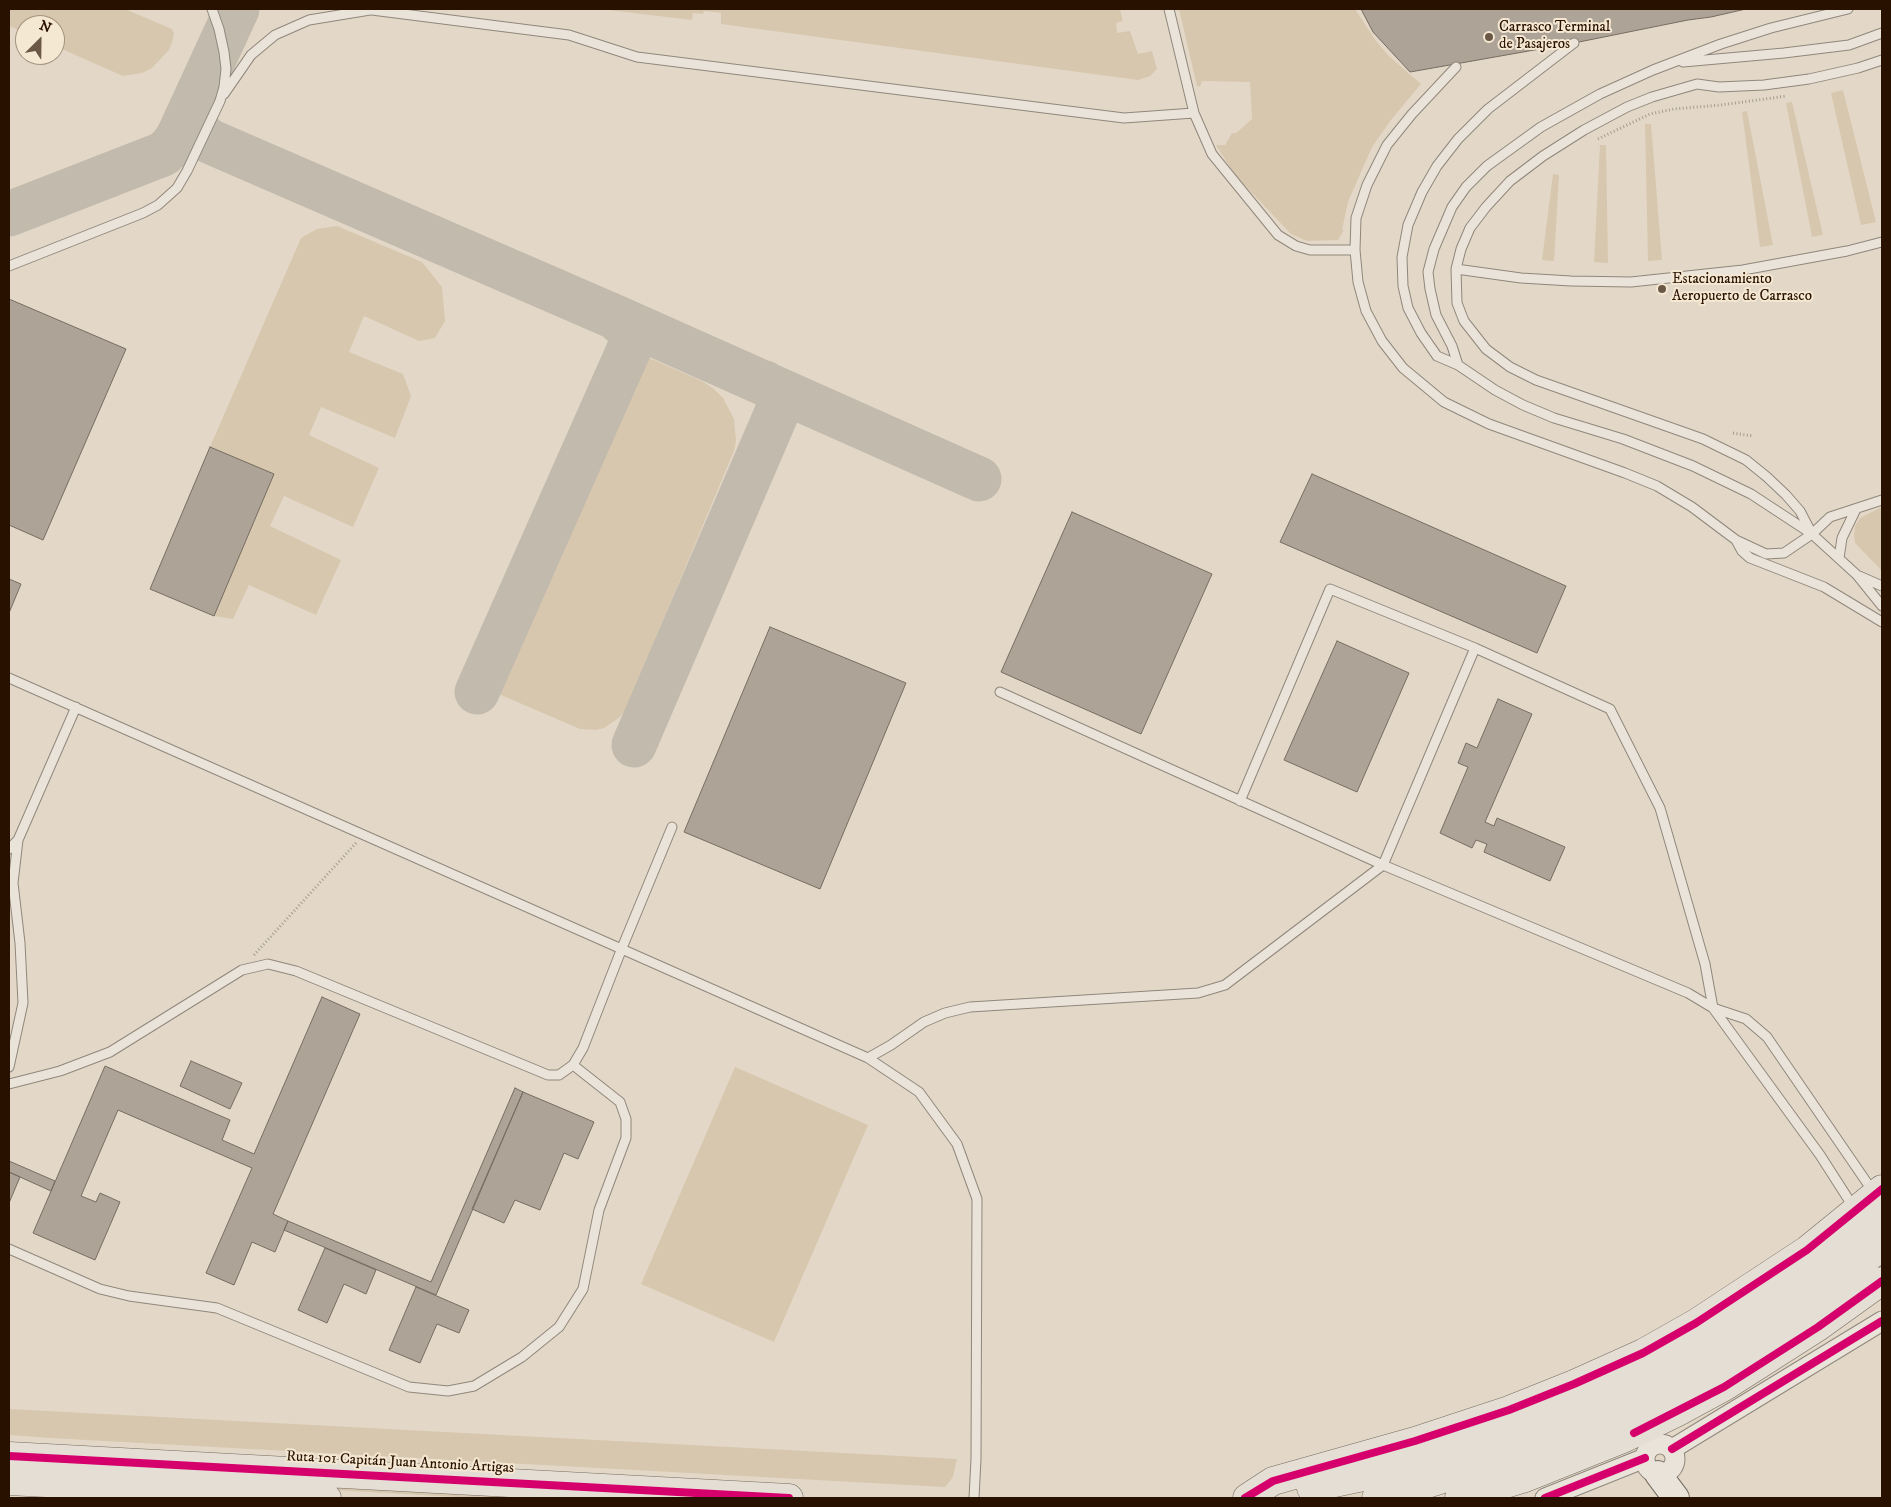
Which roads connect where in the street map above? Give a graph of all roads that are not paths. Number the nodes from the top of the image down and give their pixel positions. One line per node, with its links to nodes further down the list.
1 (212, 9): 11 (lane)
2 (368, 9): 5 (lane); 11 (lane)
3 (1169, 9): 12 (lane)
4 (1848, 9): 9 (lane)
5 (422, 12): 12 (lane)
6 (1882, 33): 9 (lane)
7 (1574, 43): 17 (lane)
8 (1882, 60): 16 (lane)
9 (1673, 62): 17 (lane)
10 (1456, 68): 14 (lane)
11 (220, 101): 15 (lane)
12 (1194, 113): 14 (lane)
13 (1882, 242): 16 (lane)
14 (1355, 250): 21 (lane)
15 (9, 266)
16 (1456, 269): 20 (lane)
17 (1458, 365): 20 (lane)
18 (1882, 500): 19 (lane)
19 (1856, 508): 20 (lane); 22 (lane)
20 (1812, 534): 21 (lane); 22 (lane)
21 (1736, 540): 26 (lane)
22 (1839, 558): 23 (lane)
23 (1857, 575): 24 (lane); 25 (lane)
24 (1882, 586)
25 (1882, 606)
26 (1882, 622)
27 (1475, 648): 31 (lane); 35 (lane); 37 (lane)
28 (9, 678): 30 (lane)
29 (1000, 692): 31 (lane)
30 (76, 707): 33 (lane); 36 (lane)
31 (1240, 801): 35 (lane)
32 (672, 827): 36 (lane)
33 (18, 840): 34 (lane); 38 (lane)
34 (9, 849)
35 (1383, 865): 37 (lane); 39 (lane)
36 (622, 948): 39 (lane); 40 (lane)
37 (1713, 1008): 43 (lane); 43 (lane)
38 (10, 1053): 41 (lane)
39 (868, 1058): 54 (lane)
40 (573, 1065): 42 (lane); 45 (lane)
41 (9, 1067)
42 (9, 1084)
43 (1874, 1203): 55 (highway)
44 (1882, 1247): 56 (highway)
45 (9, 1249)
46 (1882, 1282): 57 (highway)
47 (1882, 1321): 49 (street)
48 (9, 1456): 53 (highway, Ruta 101 Capitán Juan Antonio Artigas)
49 (1665, 1474): 58 (street)
50 (9, 1481): 51 (highway)
51 (106, 1492): 52 (highway)
52 (327, 1498)
53 (789, 1498)
54 (974, 1498)
55 (1246, 1498)
56 (1376, 1498)
57 (1459, 1498)
58 (1545, 1498)

